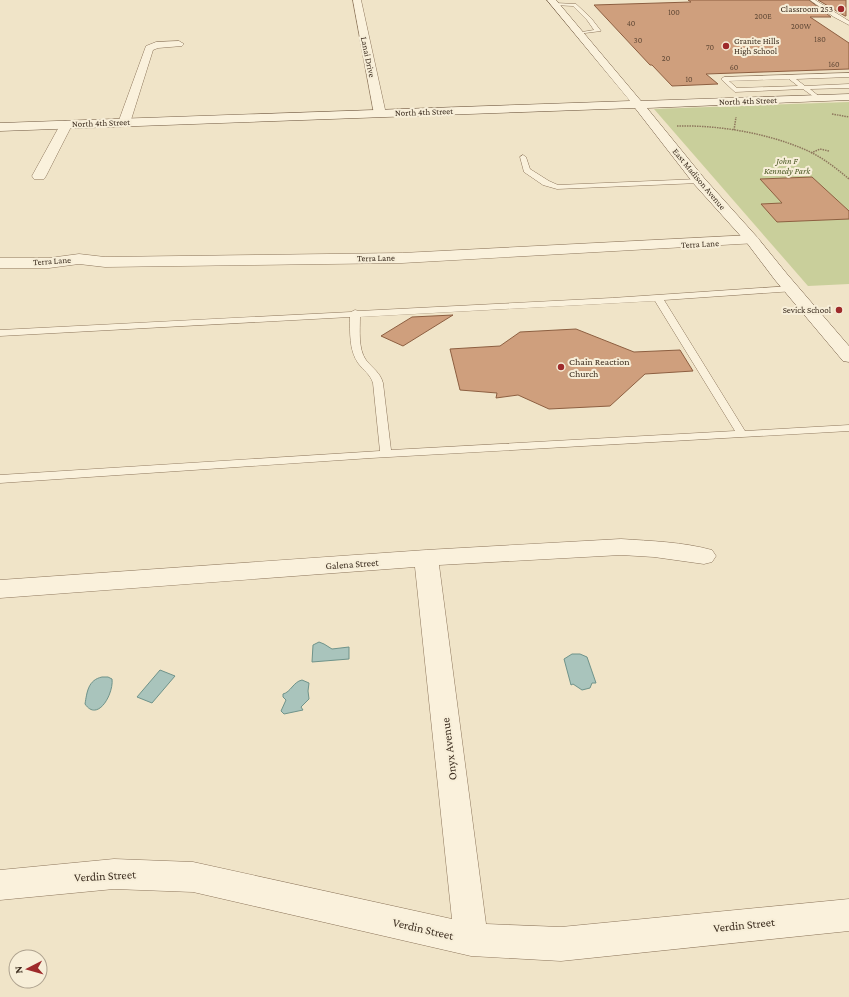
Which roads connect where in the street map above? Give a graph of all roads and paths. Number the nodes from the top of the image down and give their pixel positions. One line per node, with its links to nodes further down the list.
1 (357, 0): 14 (street, Lanai Drive)
2 (812, 0): 4 (lane)
3 (553, 2): 5 (street, East Madison Avenue); 5 (lane)
4 (849, 23)
5 (579, 33): 13 (street, East Madison Avenue)
6 (178, 44): 15 (street)
7 (849, 75): 8 (lane)
8 (790, 77): 10 (lane); 10 (lane)
9 (849, 86): 10 (lane)
10 (804, 87): 12 (lane)
11 (849, 97): 12 (street, North 4th Street)
12 (818, 98): 13 (street, North 4th Street)
13 (638, 105): 14 (street, North 4th Street); 18 (street, East Madison Avenue)
14 (380, 114): 15 (street, North 4th Street)
15 (124, 123): 16 (street, North 4th Street)
16 (66, 124): 17 (street, North 4th Street); 22 (street)
17 (0, 127)
18 (657, 127): 20 (path); 24 (street, East Madison Avenue)
19 (829, 151): 20 (path)
20 (811, 153): 23 (path)
21 (523, 157): 24 (lane)
22 (39, 176)
23 (849, 178)
24 (699, 181): 25 (street, East Madison Avenue)
25 (752, 240): 26 (street, Terra Lane); 27 (street, East Madison Avenue)
26 (0, 263)
27 (791, 289): 28 (lane); 31 (street, East Madison Avenue)
28 (658, 298): 29 (lane); 33 (lane)
29 (354, 313): 30 (lane); 34 (lane)
30 (0, 333)
31 (849, 357)
32 (849, 428): 33 (lane)
33 (742, 434): 34 (lane)
34 (386, 454): 35 (lane)
35 (0, 479)
36 (704, 556): 37 (street, Galena Street)
37 (426, 558): 38 (street, Galena Street); 41 (street, Onyx Avenue)
38 (0, 589)
39 (0, 885): 41 (street, Verdin Street)
40 (849, 915): 41 (street, Verdin Street)
41 (472, 940)

